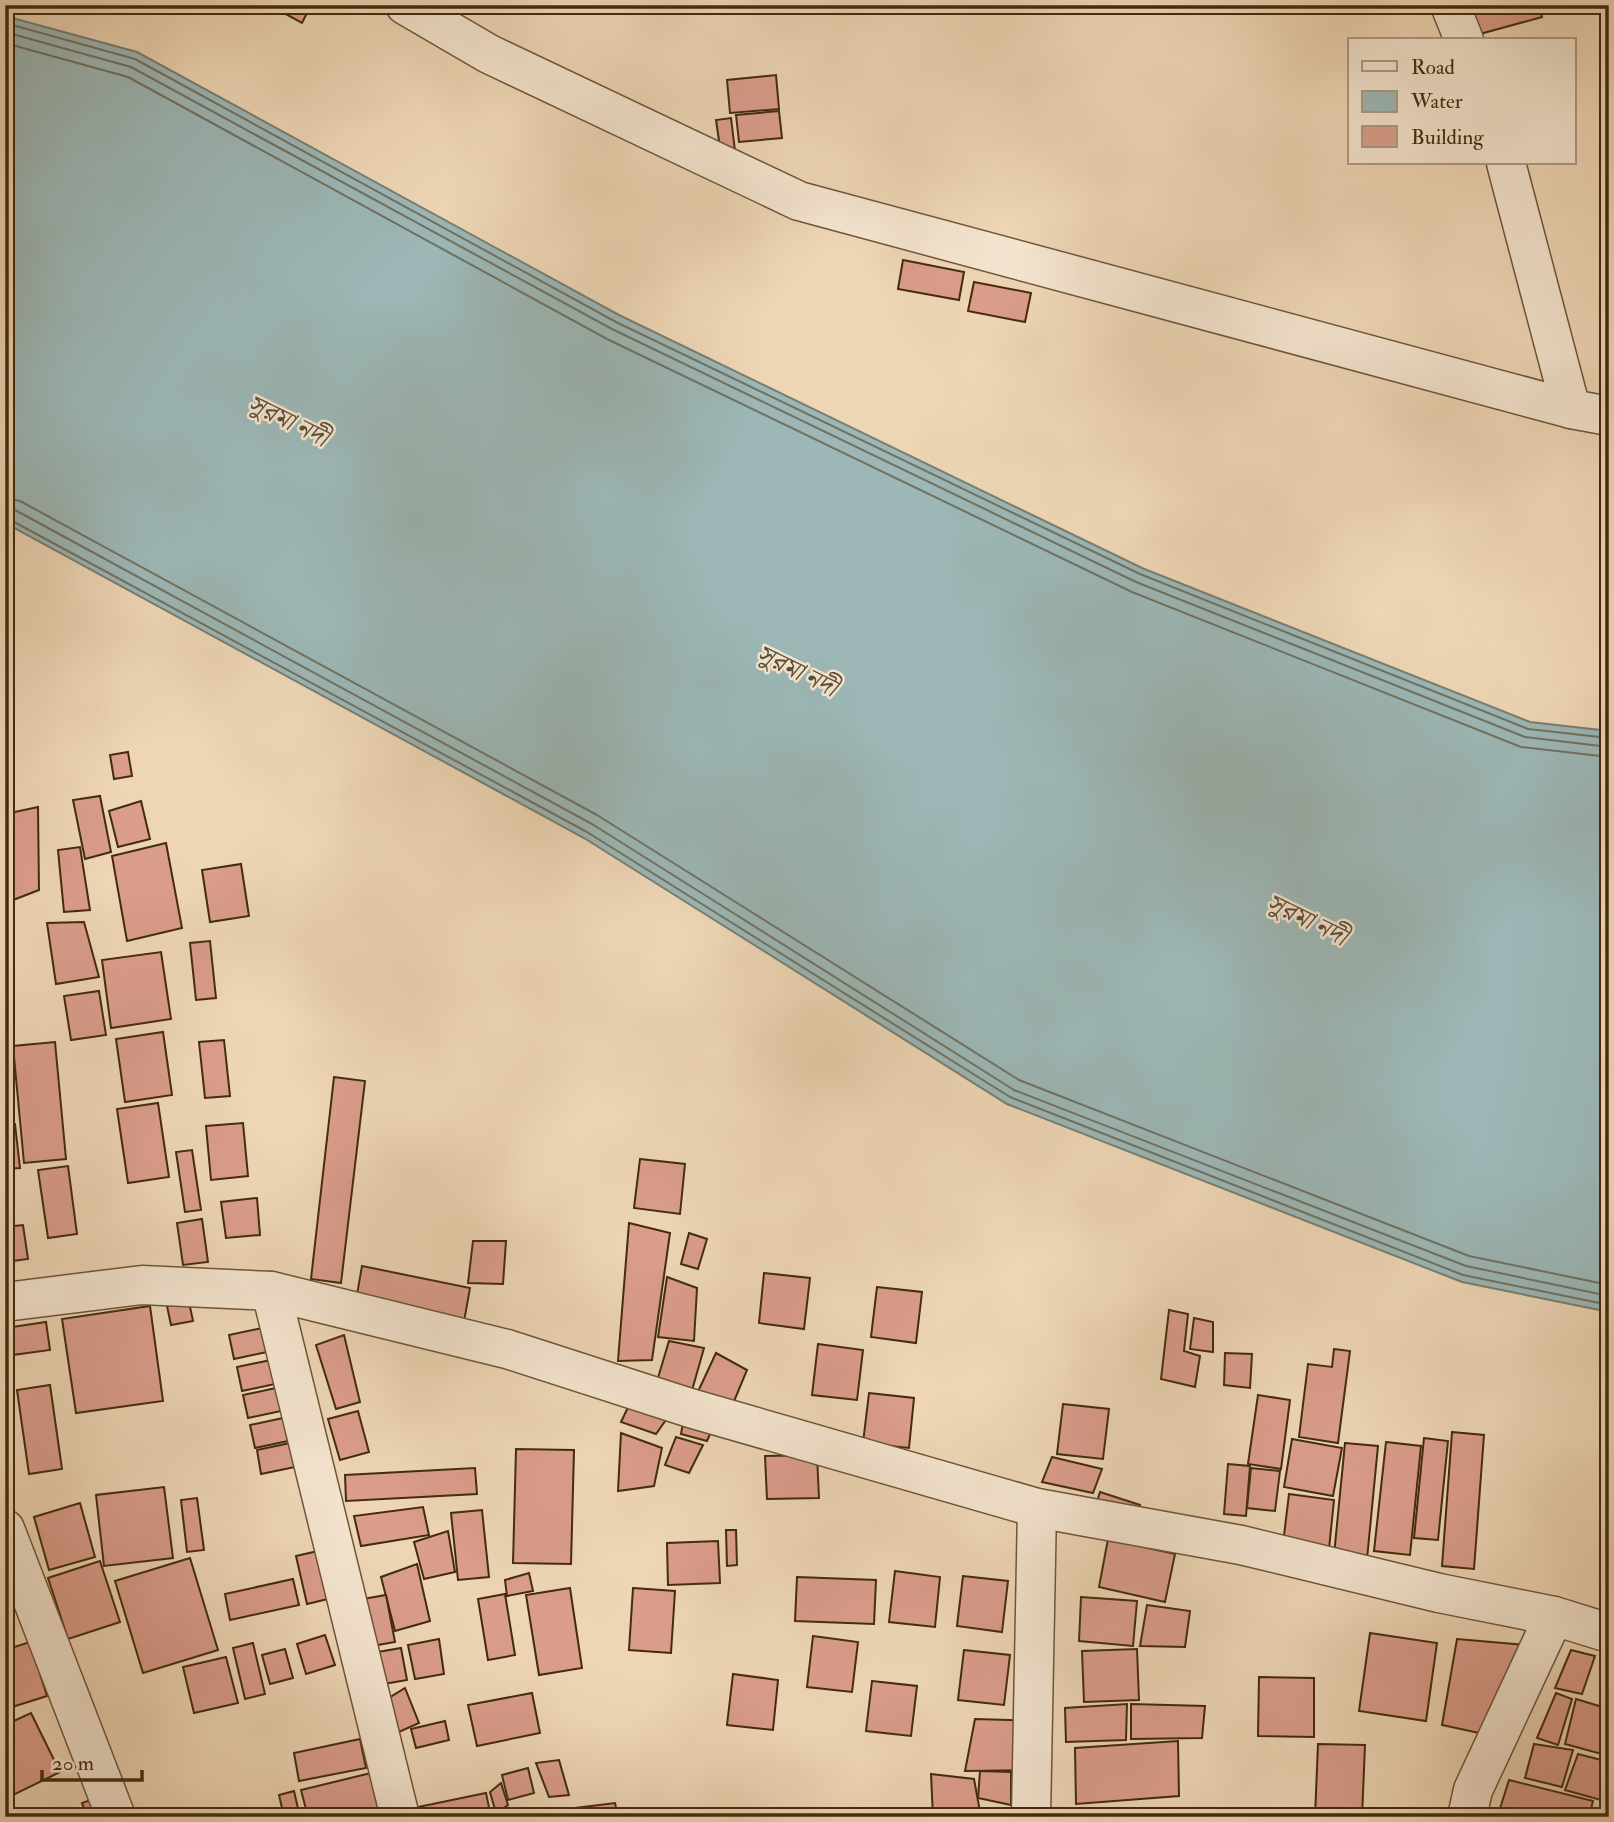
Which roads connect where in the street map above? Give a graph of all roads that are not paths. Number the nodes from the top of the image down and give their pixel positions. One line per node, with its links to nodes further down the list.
1 (405, 5): 5 (street)
2 (1450, 5): 3 (street)
3 (1463, 38)
4 (1506, 164): 5 (street)
5 (1571, 409): 6 (street)
6 (1609, 416)
7 (271, 1291): 8 (street); 9 (street); 14 (street)
8 (5, 1302)
9 (1037, 1508): 11 (street); 15 (street)
10 (5, 1528): 13 (street)
11 (1554, 1616): 12 (street); 16 (street)
12 (1609, 1633)
13 (116, 1817)
14 (400, 1817)
15 (1031, 1817)
16 (1467, 1817)

